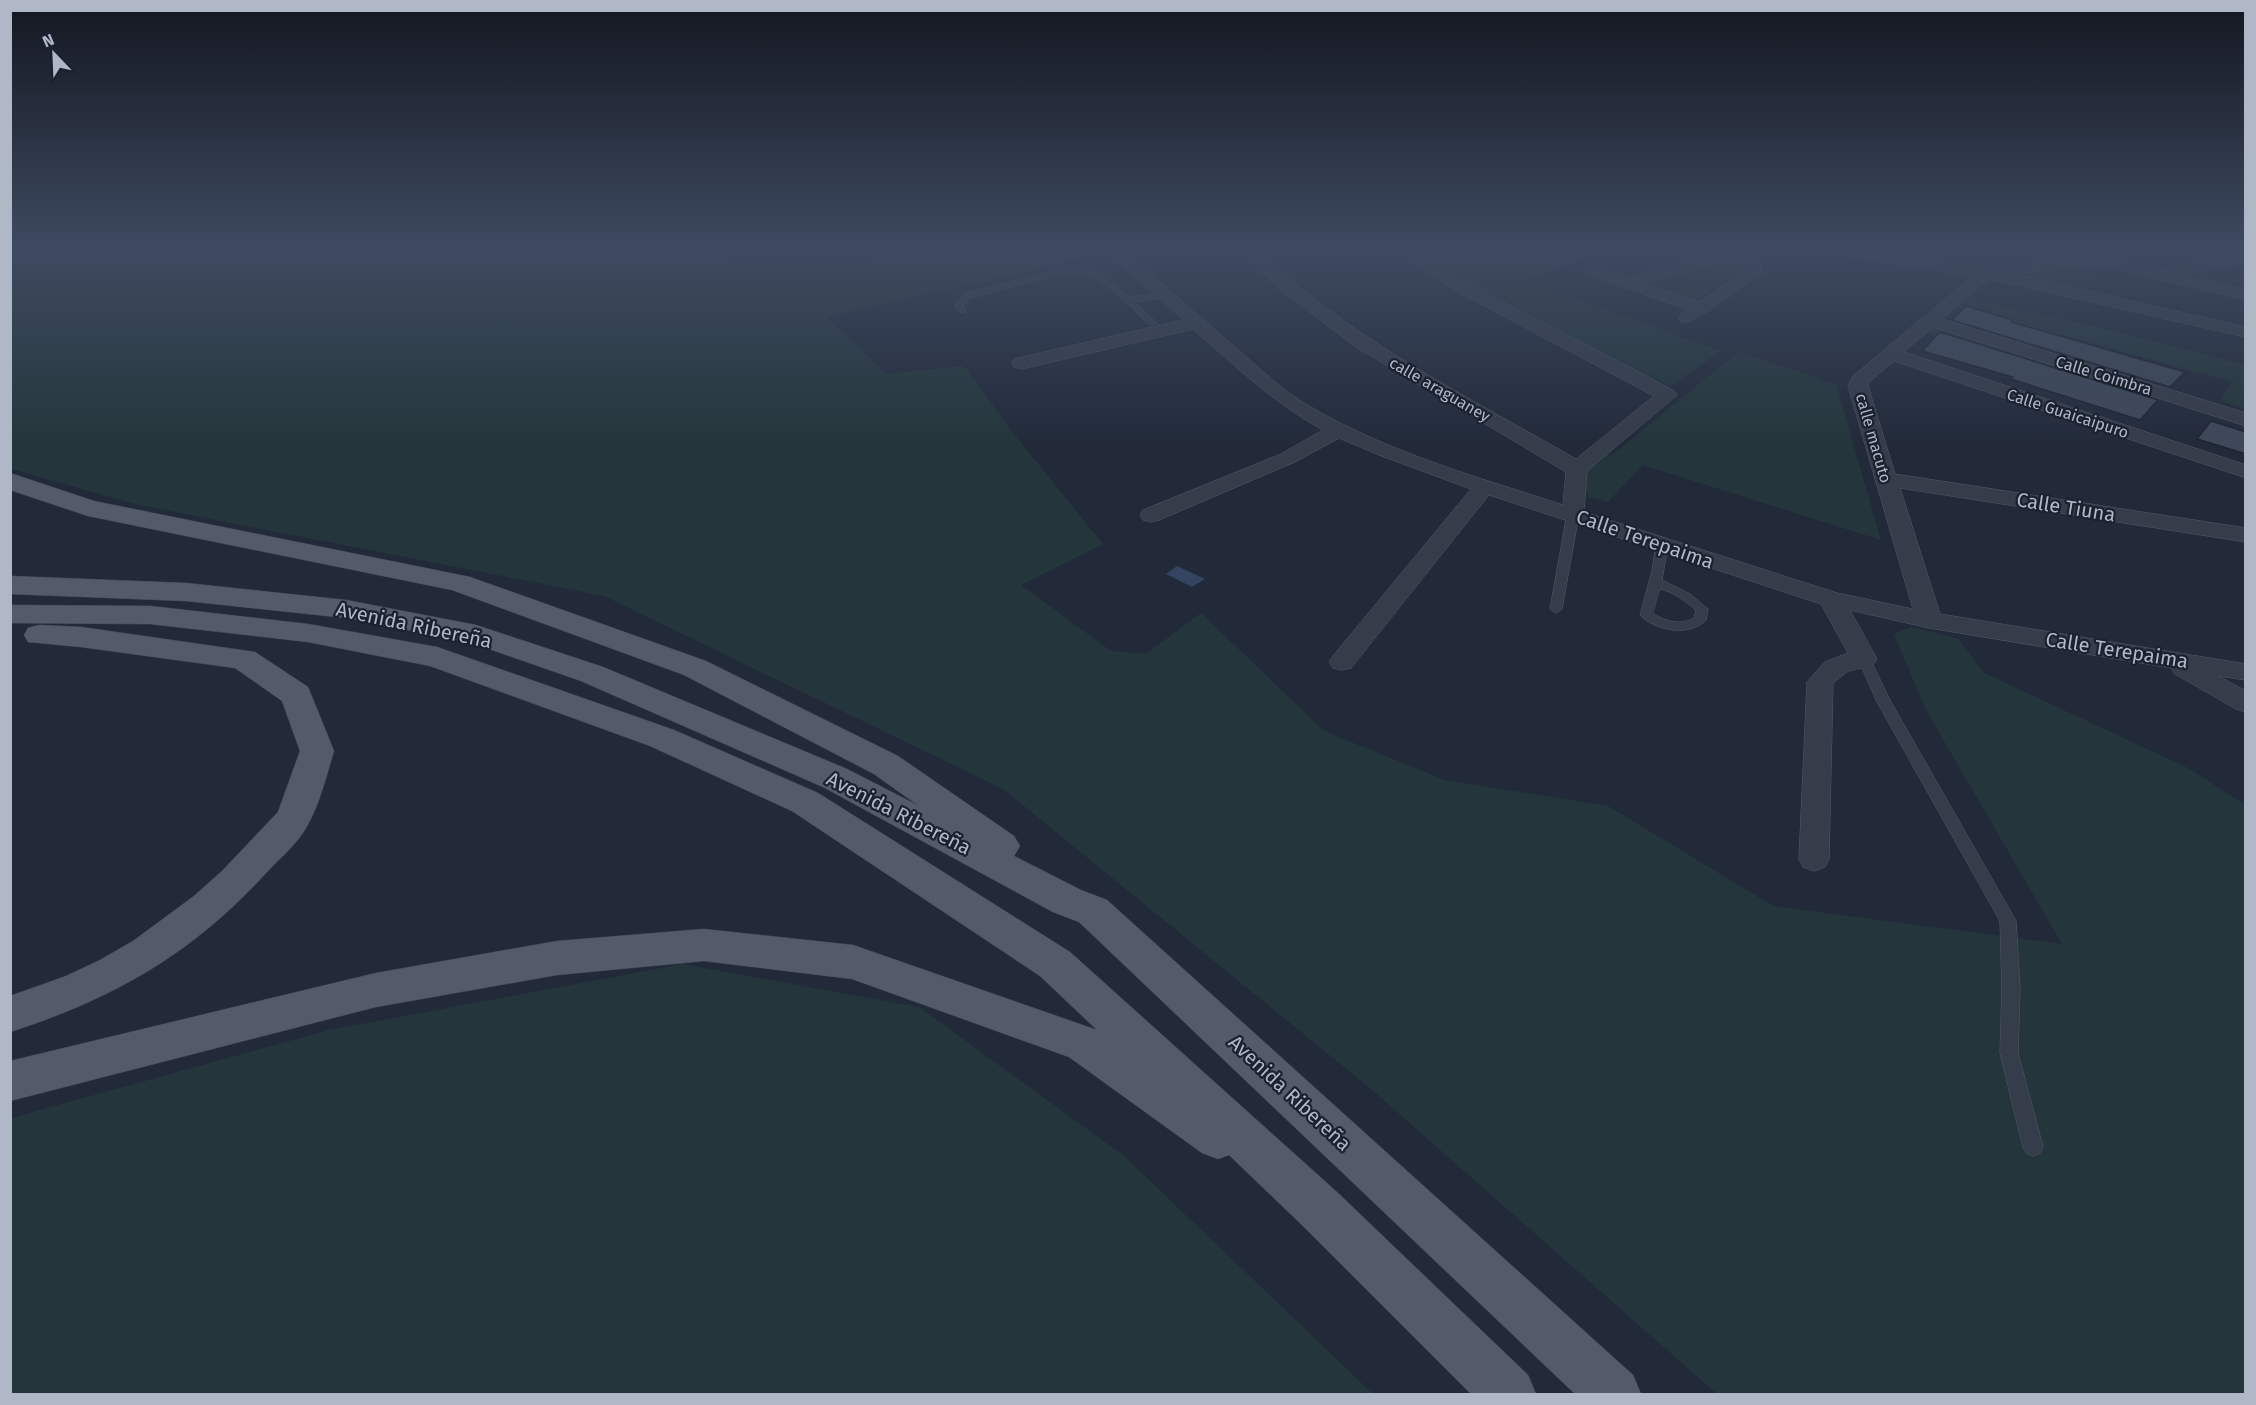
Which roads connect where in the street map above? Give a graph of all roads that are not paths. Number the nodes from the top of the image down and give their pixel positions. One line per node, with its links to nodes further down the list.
1 (1144, 315): 10 (lane)
2 (1185, 315): 11 (street, Calle Terepaima)
3 (1320, 315): 17 (street, calle araguaney)
4 (1513, 315): 17 (street)
5 (1691, 315): 8 (street)
6 (1935, 315): 9 (street, calle macuto)
7 (2169, 315): 12 (street)
8 (1684, 319)
9 (1928, 320): 13 (street, calle macuto); 15 (street, Calle Coimbra)
10 (1153, 323)
11 (1195, 323): 14 (street); 16 (street, Calle Terepaima)
12 (2246, 332)
13 (1891, 354): 18 (street, Calle Guaicaipuro); 19 (street, calle macuto)
14 (1021, 363)
15 (2246, 420)
16 (1338, 430): 21 (street, Calle Terepaima); 23 (street)
17 (1577, 469): 22 (street)
18 (2246, 472)
19 (1886, 479): 24 (street, Calle Tiuna); 31 (street, calle macuto)
20 (10, 481): 39 (main road)
21 (1484, 487): 22 (street, Calle Terepaima); 35 (street)
22 (1573, 514): 25 (street, Calle Terepaima); 29 (lane)
23 (1151, 515)
24 (2246, 535)
25 (1662, 545): 26 (lane); 28 (street, Calle Terepaima)
26 (1656, 582): 26 (lane)
27 (10, 585): 39 (main road, Avenida Ribereña)
28 (1831, 599): 31 (street, Calle Terepaima); 34 (street)
29 (1556, 609)
30 (10, 615): 43 (main road, Avenida Ribereña)
31 (1929, 620): 33 (street, Calle Terepaima)
32 (10, 634): 40 (main road)
33 (2166, 658): 36 (street, Calle Terepaima); 37 (street)
34 (1864, 659): 38 (street); 42 (lane)
35 (1342, 662)
36 (2246, 672)
37 (2246, 703)
38 (1814, 859)
39 (1093, 911): 45 (main road, Avenida Ribereña)
40 (10, 1014)
41 (10, 1081): 43 (main road)
42 (2032, 1147)
43 (1321, 1210): 44 (main road, Avenida Ribereña)
44 (1509, 1395)
45 (1614, 1395)

